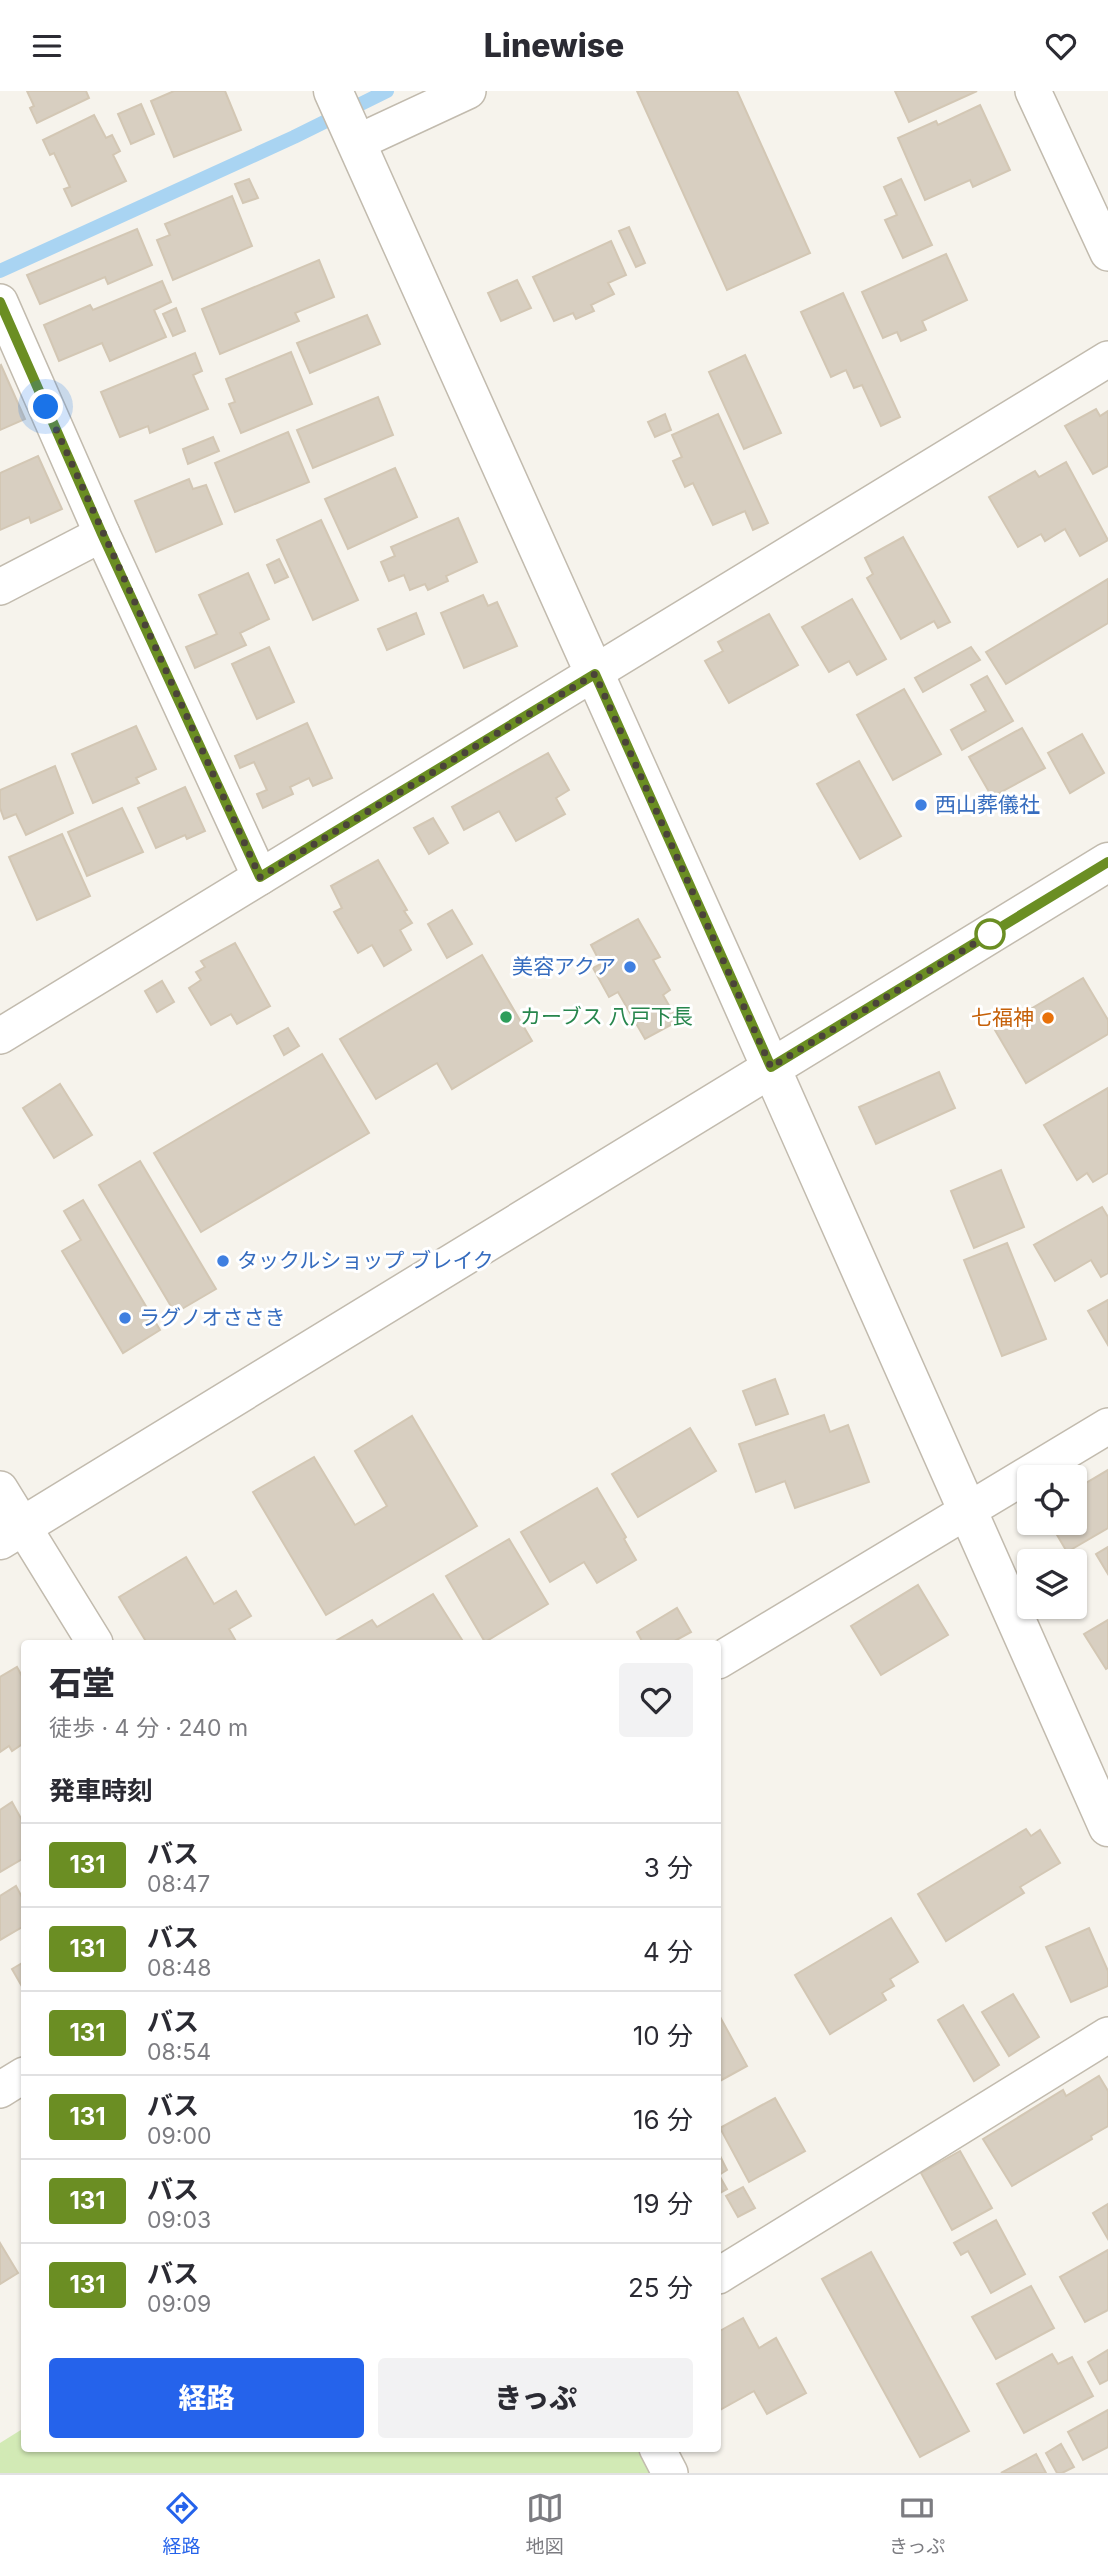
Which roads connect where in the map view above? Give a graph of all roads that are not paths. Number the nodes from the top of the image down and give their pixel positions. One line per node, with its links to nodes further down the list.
1 (333, 91): 4 (street)
2 (468, 91): 4 (street)
3 (1033, 91): 5 (street)
4 (356, 143): 10 (street)
5 (1108, 253)
6 (1, 305): 8 (street)
7 (1108, 359): 10 (street)
8 (102, 534): 9 (street); 12 (street)
9 (0, 587)
10 (595, 674): 12 (street); 14 (street)
11 (1108, 862): 14 (street)
12 (260, 877): 13 (street)
13 (0, 1036)
14 (771, 1067): 17 (street); 18 (street)
15 (1108, 1426): 17 (street)
16 (0, 1489): 18 (street)
17 (969, 1511): 20 (street); 21 (street)
18 (11, 1533): 19 (street)
19 (93, 1640)
20 (721, 1659)
21 (1108, 1826)
22 (1108, 2035): 25 (street)
23 (21, 2077): 24 (street)
24 (0, 2090)
25 (721, 2274)
26 (659, 2452): 27 (street)
27 (670, 2473)

